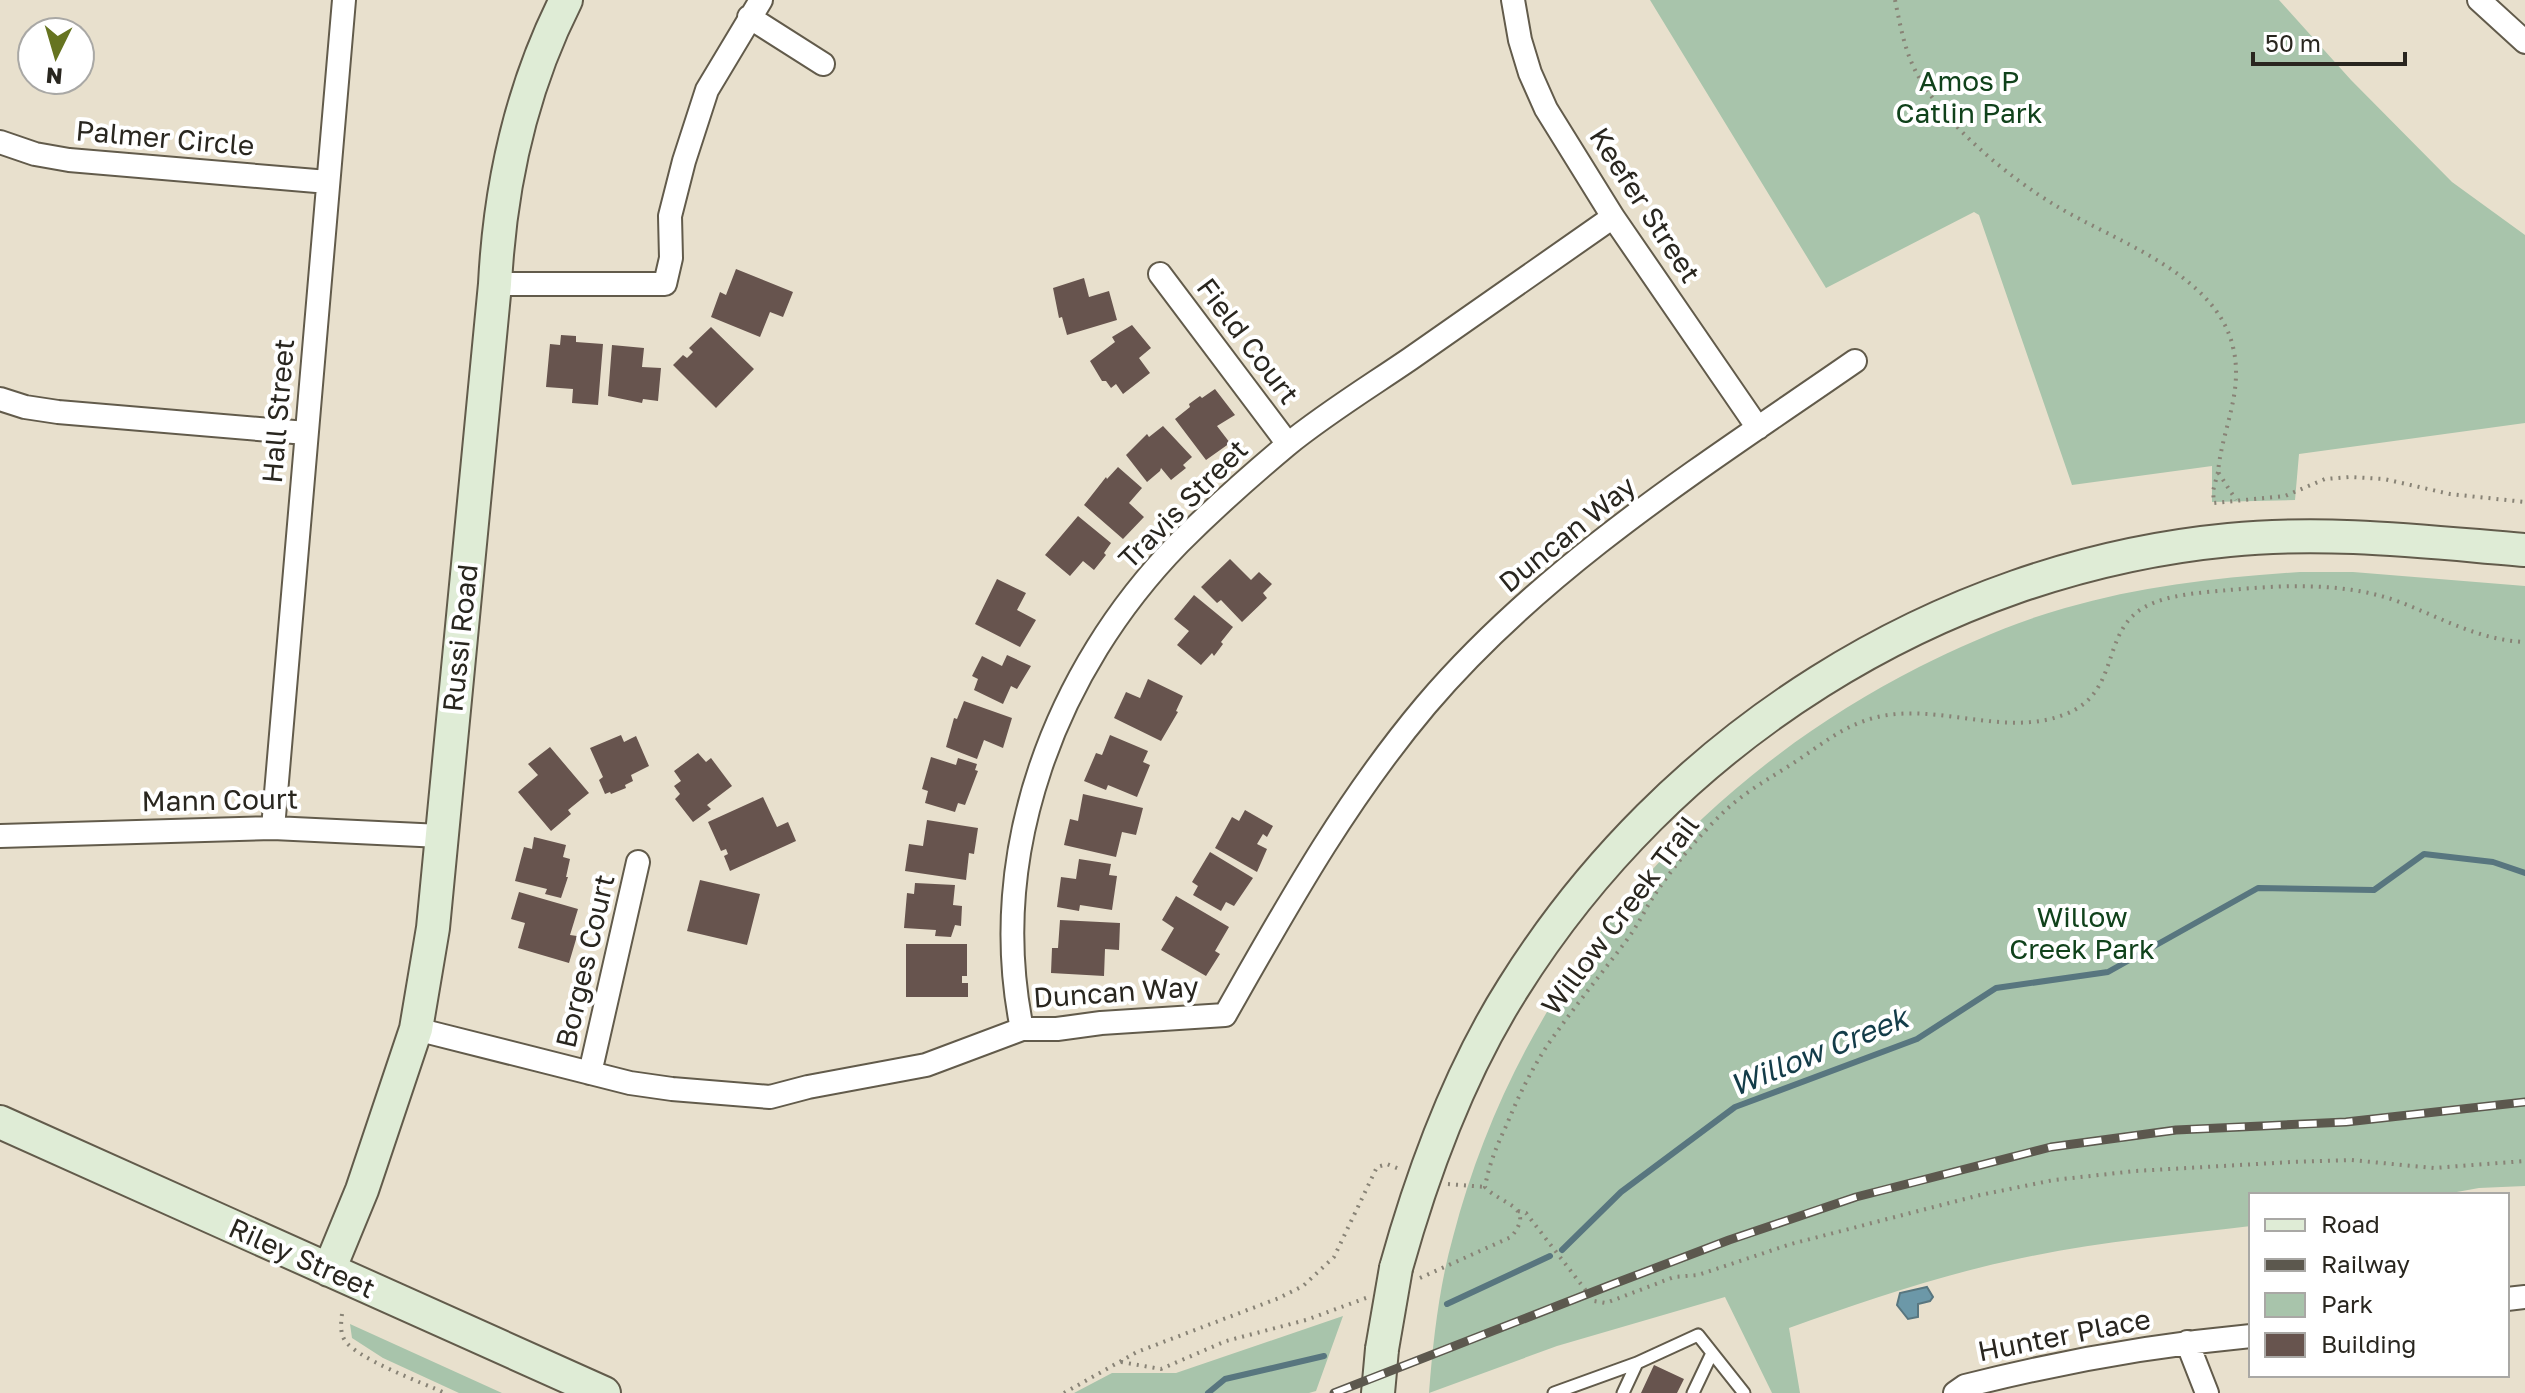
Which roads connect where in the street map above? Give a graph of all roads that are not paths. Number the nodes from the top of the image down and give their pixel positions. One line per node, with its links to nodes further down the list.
1 (344, 0): 9 (street, Hall Street)
2 (566, 0): 12 (main road, Russi Road)
3 (1513, 0): 10 (street, Keefer Street)
4 (2479, 0): 6 (street)
5 (755, 8): 7 (street); 12 (street)
6 (2525, 42)
7 (823, 64)
8 (0, 142): 9 (street, Palmer Circle)
9 (328, 182): 16 (street, Hall Street)
10 (1613, 217): 15 (street, Keefer Street); 17 (street, Travis Street)
11 (1160, 274): 17 (street, Field Court)
12 (495, 284): 21 (main road, Russi Road)
13 (1855, 361): 15 (street)
14 (0, 399): 16 (street)
15 (1758, 428): 24 (street, Duncan Way)
16 (306, 433): 19 (street, Hall Street)
17 (1288, 444): 24 (street, Travis Street)
18 (2525, 550): 33 (main road, bridge)
19 (273, 828): 20 (street, Mann Court); 21 (street, Mann Court)
20 (0, 836)
21 (441, 836): 23 (main road, Russi Road)
22 (638, 862): 25 (street, Borges Court)
23 (416, 1029): 25 (street, Duncan Way); 27 (main road, Russi Road)
24 (1022, 1029): 25 (street, Duncan Way)
25 (590, 1073)
26 (0, 1122): 27 (main road, Riley Street)
27 (329, 1270): 32 (main road, Riley Street)
28 (2249, 1336): 29 (street, Hunter Place)
29 (2187, 1342): 38 (street, Hunter Place); 39 (street, Hunter Place)
30 (1712, 1353): 31 (lane); 36 (lane); 37 (lane)
31 (1637, 1363): 34 (lane); 35 (lane)
32 (604, 1393)
33 (1378, 1393)
34 (1554, 1393)
35 (1623, 1393)
36 (1693, 1393)
37 (1744, 1393)
38 (1955, 1393)
39 (2207, 1393)

